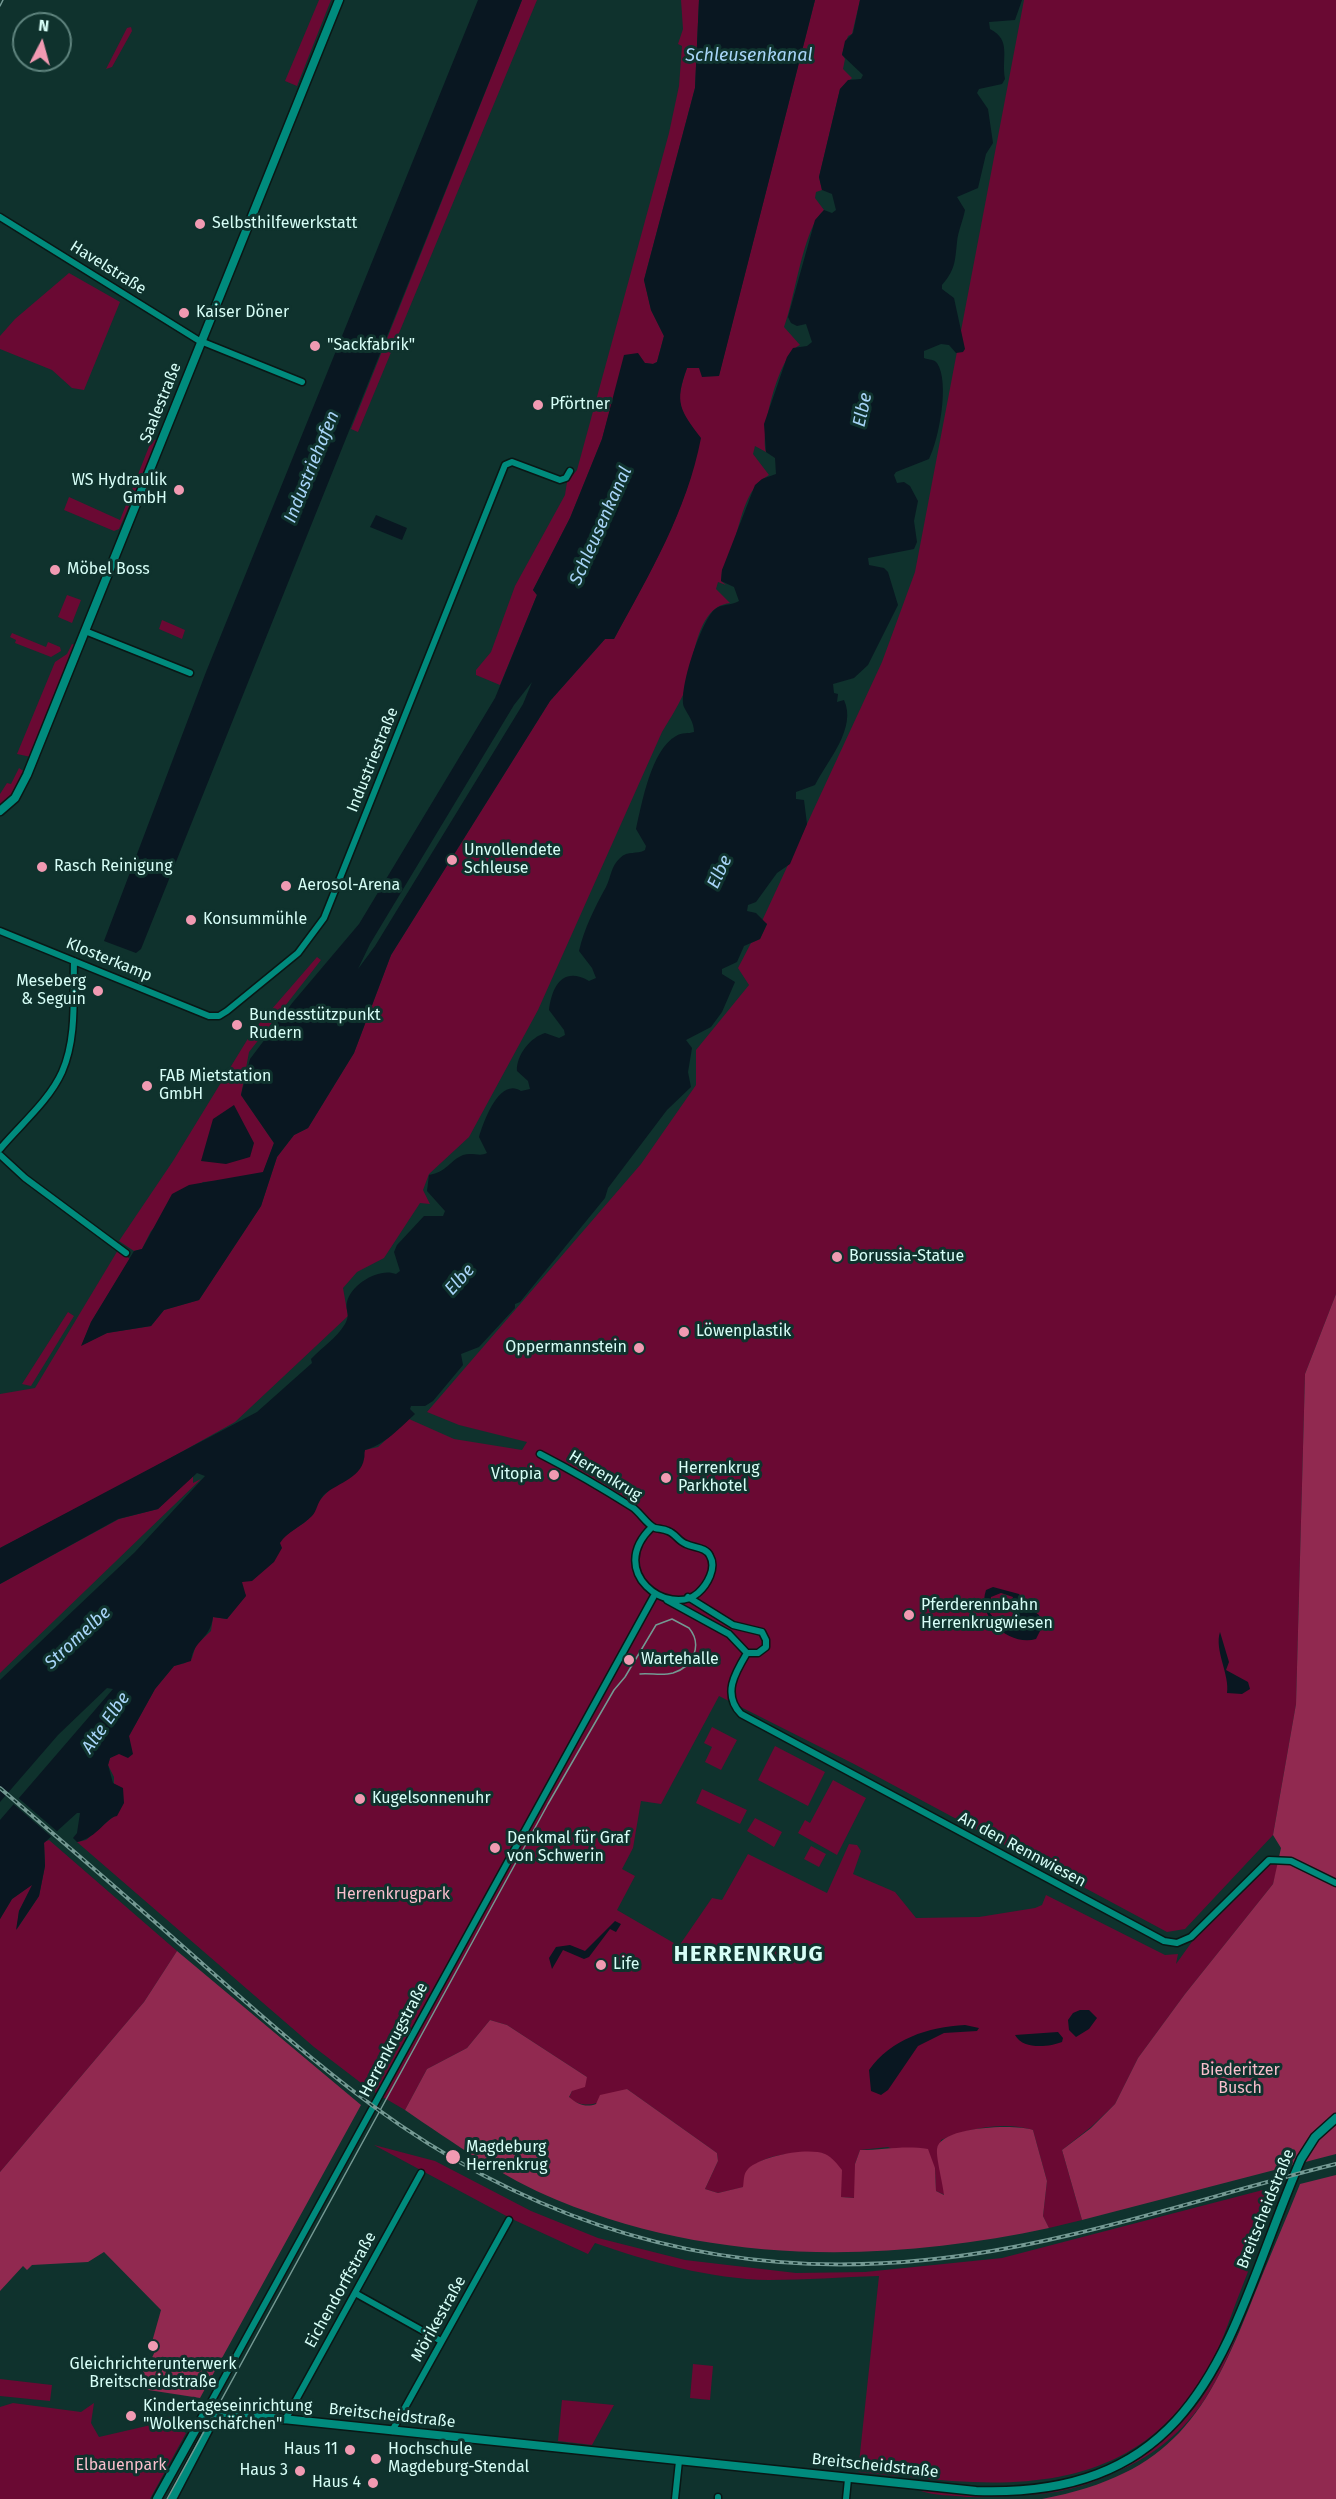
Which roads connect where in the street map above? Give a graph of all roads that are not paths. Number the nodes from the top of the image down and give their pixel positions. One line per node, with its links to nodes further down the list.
1 (339, 0): 3 (street, Saalestraße)
2 (0, 217): 3 (street, Havelstraße)
3 (202, 342): 4 (street, Havelstraße); 6 (street, Saalestraße)
4 (302, 382)
5 (570, 471): 11 (street, Industriestraße)
6 (85, 631): 7 (street); 8 (street, Saalestraße)
7 (190, 673)
8 (0, 811)
9 (0, 931): 10 (street, Klosterkamp)
10 (74, 961): 11 (street, Klosterkamp); 12 (street)
11 (208, 1015)
12 (0, 1149)
13 (0, 1155): 14 (street)
14 (126, 1253)
15 (540, 1454): 16 (street, Herrenkrug)
16 (652, 1527): 17 (street); 19 (street, Herrenkrug)
17 (655, 1594): 18 (street); 27 (street, Herrenkrugstraße)
18 (662, 1597): 19 (street); 20 (street)
19 (688, 1597): 20 (street)
20 (747, 1653): 21 (street, An den Rennwiesen)
21 (1336, 1883)
22 (1336, 2118): 32 (street, Breitscheidstraße)
23 (421, 2173): 25 (street, Eichendorffstraße)
24 (509, 2220): 26 (street, Mörikestraße)
25 (355, 2293): 26 (street); 29 (street, Eichendorffstraße)
26 (441, 2341): 30 (street, Mörikestraße)
27 (206, 2411): 28 (street, Breitscheidstraße); 33 (street, Herrenkrugstraße)
28 (217, 2413): 29 (street, Breitscheidstraße); 34 (street)
29 (285, 2420): 30 (street, Breitscheidstraße)
30 (392, 2431): 31 (street, Breitscheidstraße)
31 (679, 2462): 32 (street, Breitscheidstraße); 35 (street)
32 (848, 2479): 36 (street)
33 (157, 2499)
34 (172, 2499)
35 (675, 2499)
36 (846, 2499)

